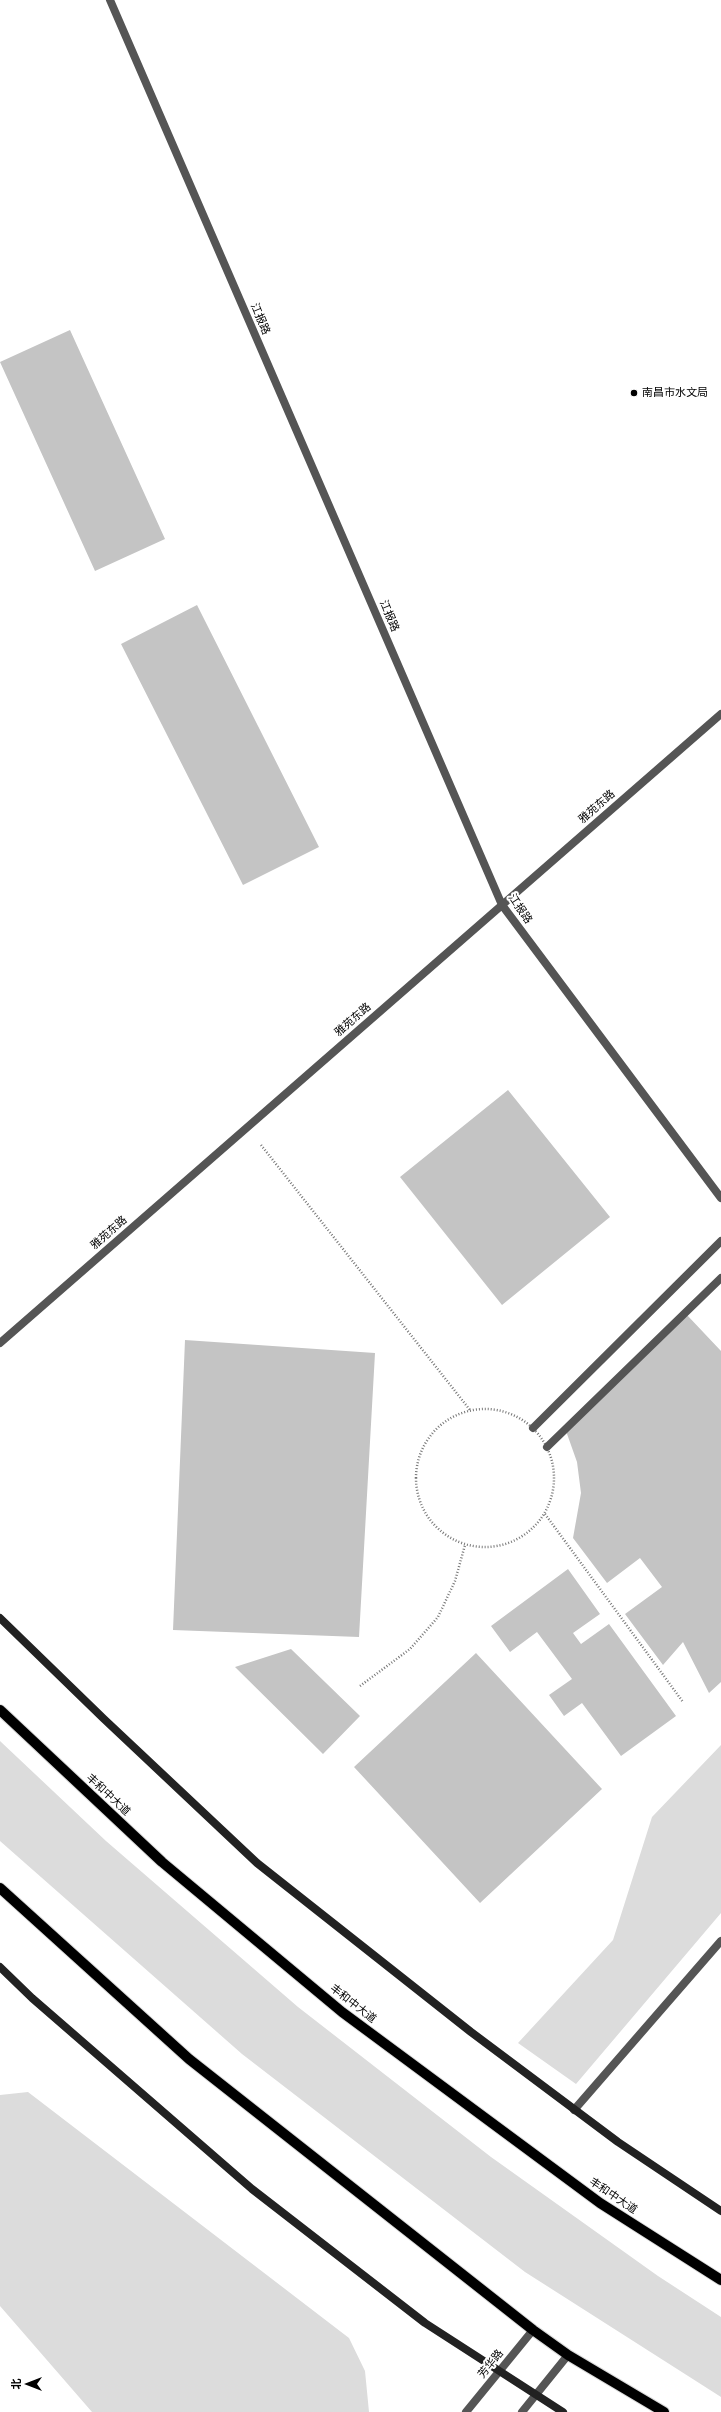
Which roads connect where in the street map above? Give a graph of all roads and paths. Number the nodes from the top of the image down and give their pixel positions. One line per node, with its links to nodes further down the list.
1 (110, 0): 3 (street, 江报路)
2 (721, 714): 3 (street, 雅苑东路)
3 (502, 905): 4 (street, 雅苑东路); 5 (street, 江报路)
4 (248, 1127): 8 (street, 雅苑东路); 9 (path)
5 (721, 1198)
6 (721, 1241): 10 (street)
7 (721, 1278): 11 (street)
8 (0, 1343)
9 (470, 1410): 10 (path); 13 (path)
10 (533, 1428): 11 (path)
11 (547, 1447): 12 (path)
12 (545, 1514): 13 (path); 16 (path)
13 (464, 1545): 15 (path)
14 (0, 1618): 21 (main road)
15 (360, 1686)
16 (683, 1702)
17 (0, 1710): 23 (main road, 丰和中大道)
18 (0, 1888): 24 (main road)
19 (721, 1941): 21 (street)
20 (0, 1967): 26 (main road)
21 (574, 2110): 22 (main road)
22 (721, 2211)
23 (721, 2280)
24 (533, 2330): 25 (main road); 26 (street, 芳华路)
25 (568, 2355): 27 (street); 31 (main road)
26 (499, 2371): 27 (main road); 28 (street, 芳华路)
27 (536, 2395): 29 (street); 30 (main road)
28 (466, 2412)
29 (522, 2412)
30 (563, 2412)
31 (664, 2412)

